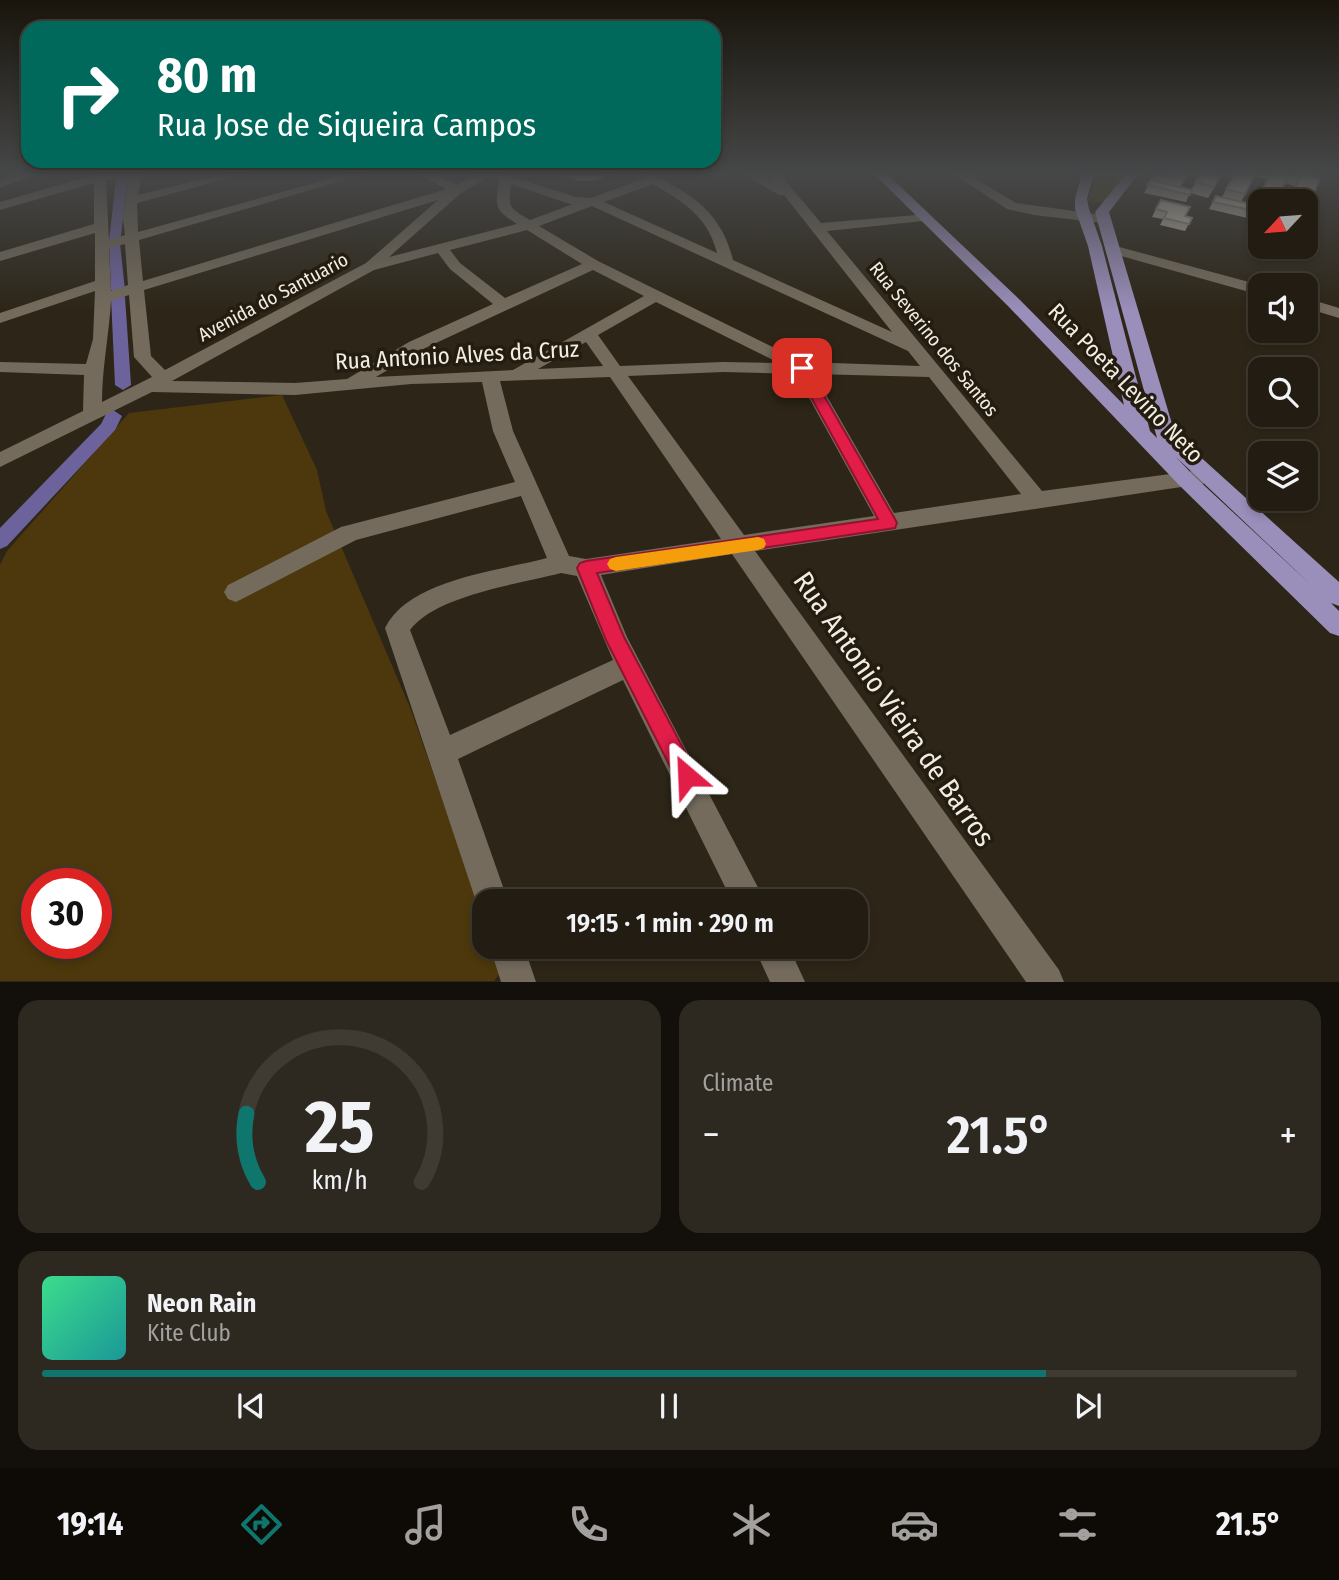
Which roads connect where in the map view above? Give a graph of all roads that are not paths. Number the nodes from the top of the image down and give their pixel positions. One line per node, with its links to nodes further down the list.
1 (101, 219): 15 (street)
2 (130, 219): 17 (street)
3 (200, 219): 17 (street)
4 (361, 219): 25 (street)
5 (424, 219): 24 (street)
6 (516, 219): 14 (street)
7 (546, 219): 14 (street, Avenida do Santuario)
8 (633, 219): 22 (street)
9 (710, 219): 22 (street)
10 (809, 219): 16 (street, Rua Severino dos Santos)
11 (898, 219): 16 (street)
12 (926, 219): 45 (main road, Rua Poeta Levino Neto)
13 (1095, 219): 20 (main road)
14 (527, 226): 19 (street, Avenida do Santuario); 23 (street)
15 (100, 227): 18 (street); 21 (street)
16 (816, 228): 34 (street, Rua Severino dos Santos)
17 (128, 239): 18 (street); 25 (street)
18 (104, 245): 27 (street)
19 (442, 248): 24 (street, Avenida do Santuario); 29 (street)
20 (1106, 256): 26 (street); 45 (main road); 47 (main road)
21 (0, 257)
22 (726, 260): 34 (street)
23 (593, 264): 28 (street); 29 (street)
24 (369, 267): 42 (street, Avenida do Santuario)
25 (137, 286): 27 (street); 42 (street)
26 (1248, 287)
27 (104, 292): 32 (street); 37 (street)
28 (655, 296): 33 (street); 36 (street)
29 (504, 305): 43 (street)
30 (1318, 307): 31 (street)
31 (1339, 313)
32 (0, 318)
33 (588, 333): 38 (street, Rua Antonio Vieira de Barros); 40 (street)
34 (915, 348): 39 (street, Rua Severino dos Santos)
35 (0, 368): 37 (street)
36 (802, 368): 38 (street, Rua Antonio Alves da Cruz); 39 (street, Rua Antonio Alves da Cruz); 51 (street)
37 (93, 370): 44 (street)
38 (615, 370): 40 (street, Rua Antonio Alves da Cruz); 52 (street, Rua Antonio Vieira de Barros)
39 (935, 373): 50 (street, Rua Severino dos Santos)
40 (515, 375): 41 (street, Rua Antonio Alves da Cruz)
41 (490, 376): 43 (street, Rua Antonio Alves da Cruz); 49 (street)
42 (156, 382): 43 (street, Rua Antonio Alves da Cruz); 44 (street, Rua Antonio Alves da Cruz)
43 (350, 385)
44 (94, 413): 46 (street, Rua Antonio Alves da Cruz)
45 (1140, 434): 48 (main road, Rua Poeta Levino Neto)
46 (0, 460)
47 (1208, 476): 48 (street); 55 (main road)
48 (1186, 480): 50 (street); 56 (main road, Rua Poeta Levino Neto)
49 (526, 487): 53 (street); 54 (street)
50 (1037, 499): 51 (street)
51 (889, 523): 52 (street)
52 (741, 546): 53 (street); 65 (street, Rua Antonio Vieira de Barros)
53 (573, 566): 57 (street); 58 (street)
54 (236, 592)
55 (1339, 596)
56 (1339, 626)
57 (628, 665): 58 (street); 60 (street)
58 (442, 753): 59 (street)
59 (488, 889)
60 (743, 889)
61 (512, 959): 63 (street)
62 (777, 959): 64 (street)
63 (519, 982)
64 (788, 982)
65 (1047, 982)

